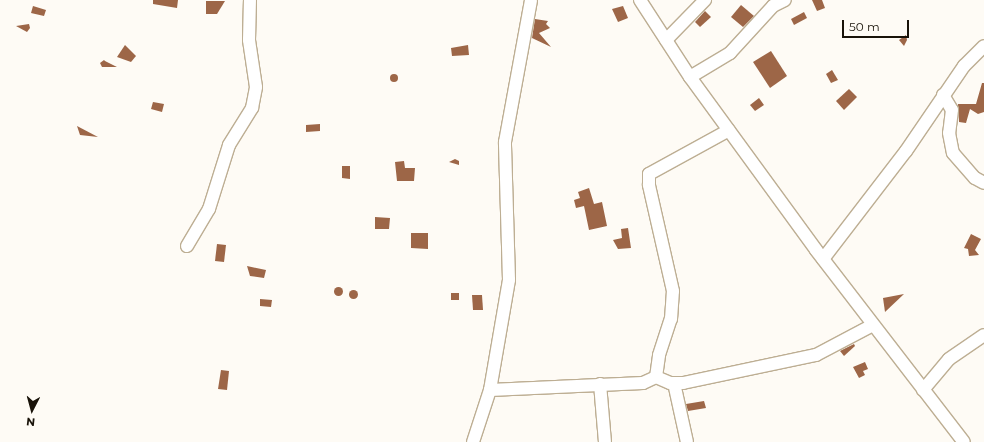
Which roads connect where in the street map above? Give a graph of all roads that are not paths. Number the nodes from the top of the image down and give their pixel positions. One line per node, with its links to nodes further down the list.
1 (250, 0): 12 (street)
2 (531, 0): 19 (street)
3 (640, 0): 6 (street)
4 (705, 0): 6 (street)
5 (785, 0): 8 (street)
6 (666, 40): 8 (street)
7 (984, 46): 9 (street)
8 (690, 77): 10 (street)
9 (943, 95): 11 (street); 13 (street)
10 (729, 130): 13 (street); 16 (street)
11 (984, 183)
12 (187, 246)
13 (823, 259): 14 (street)
14 (873, 325): 17 (street); 20 (street)
15 (984, 335): 20 (street)
16 (656, 377): 17 (street); 18 (street)
17 (674, 383): 24 (street)
18 (600, 384): 19 (street); 23 (street)
19 (490, 390): 22 (street)
20 (923, 390): 21 (street)
21 (960, 441)
22 (473, 442)
23 (605, 442)
24 (687, 442)

